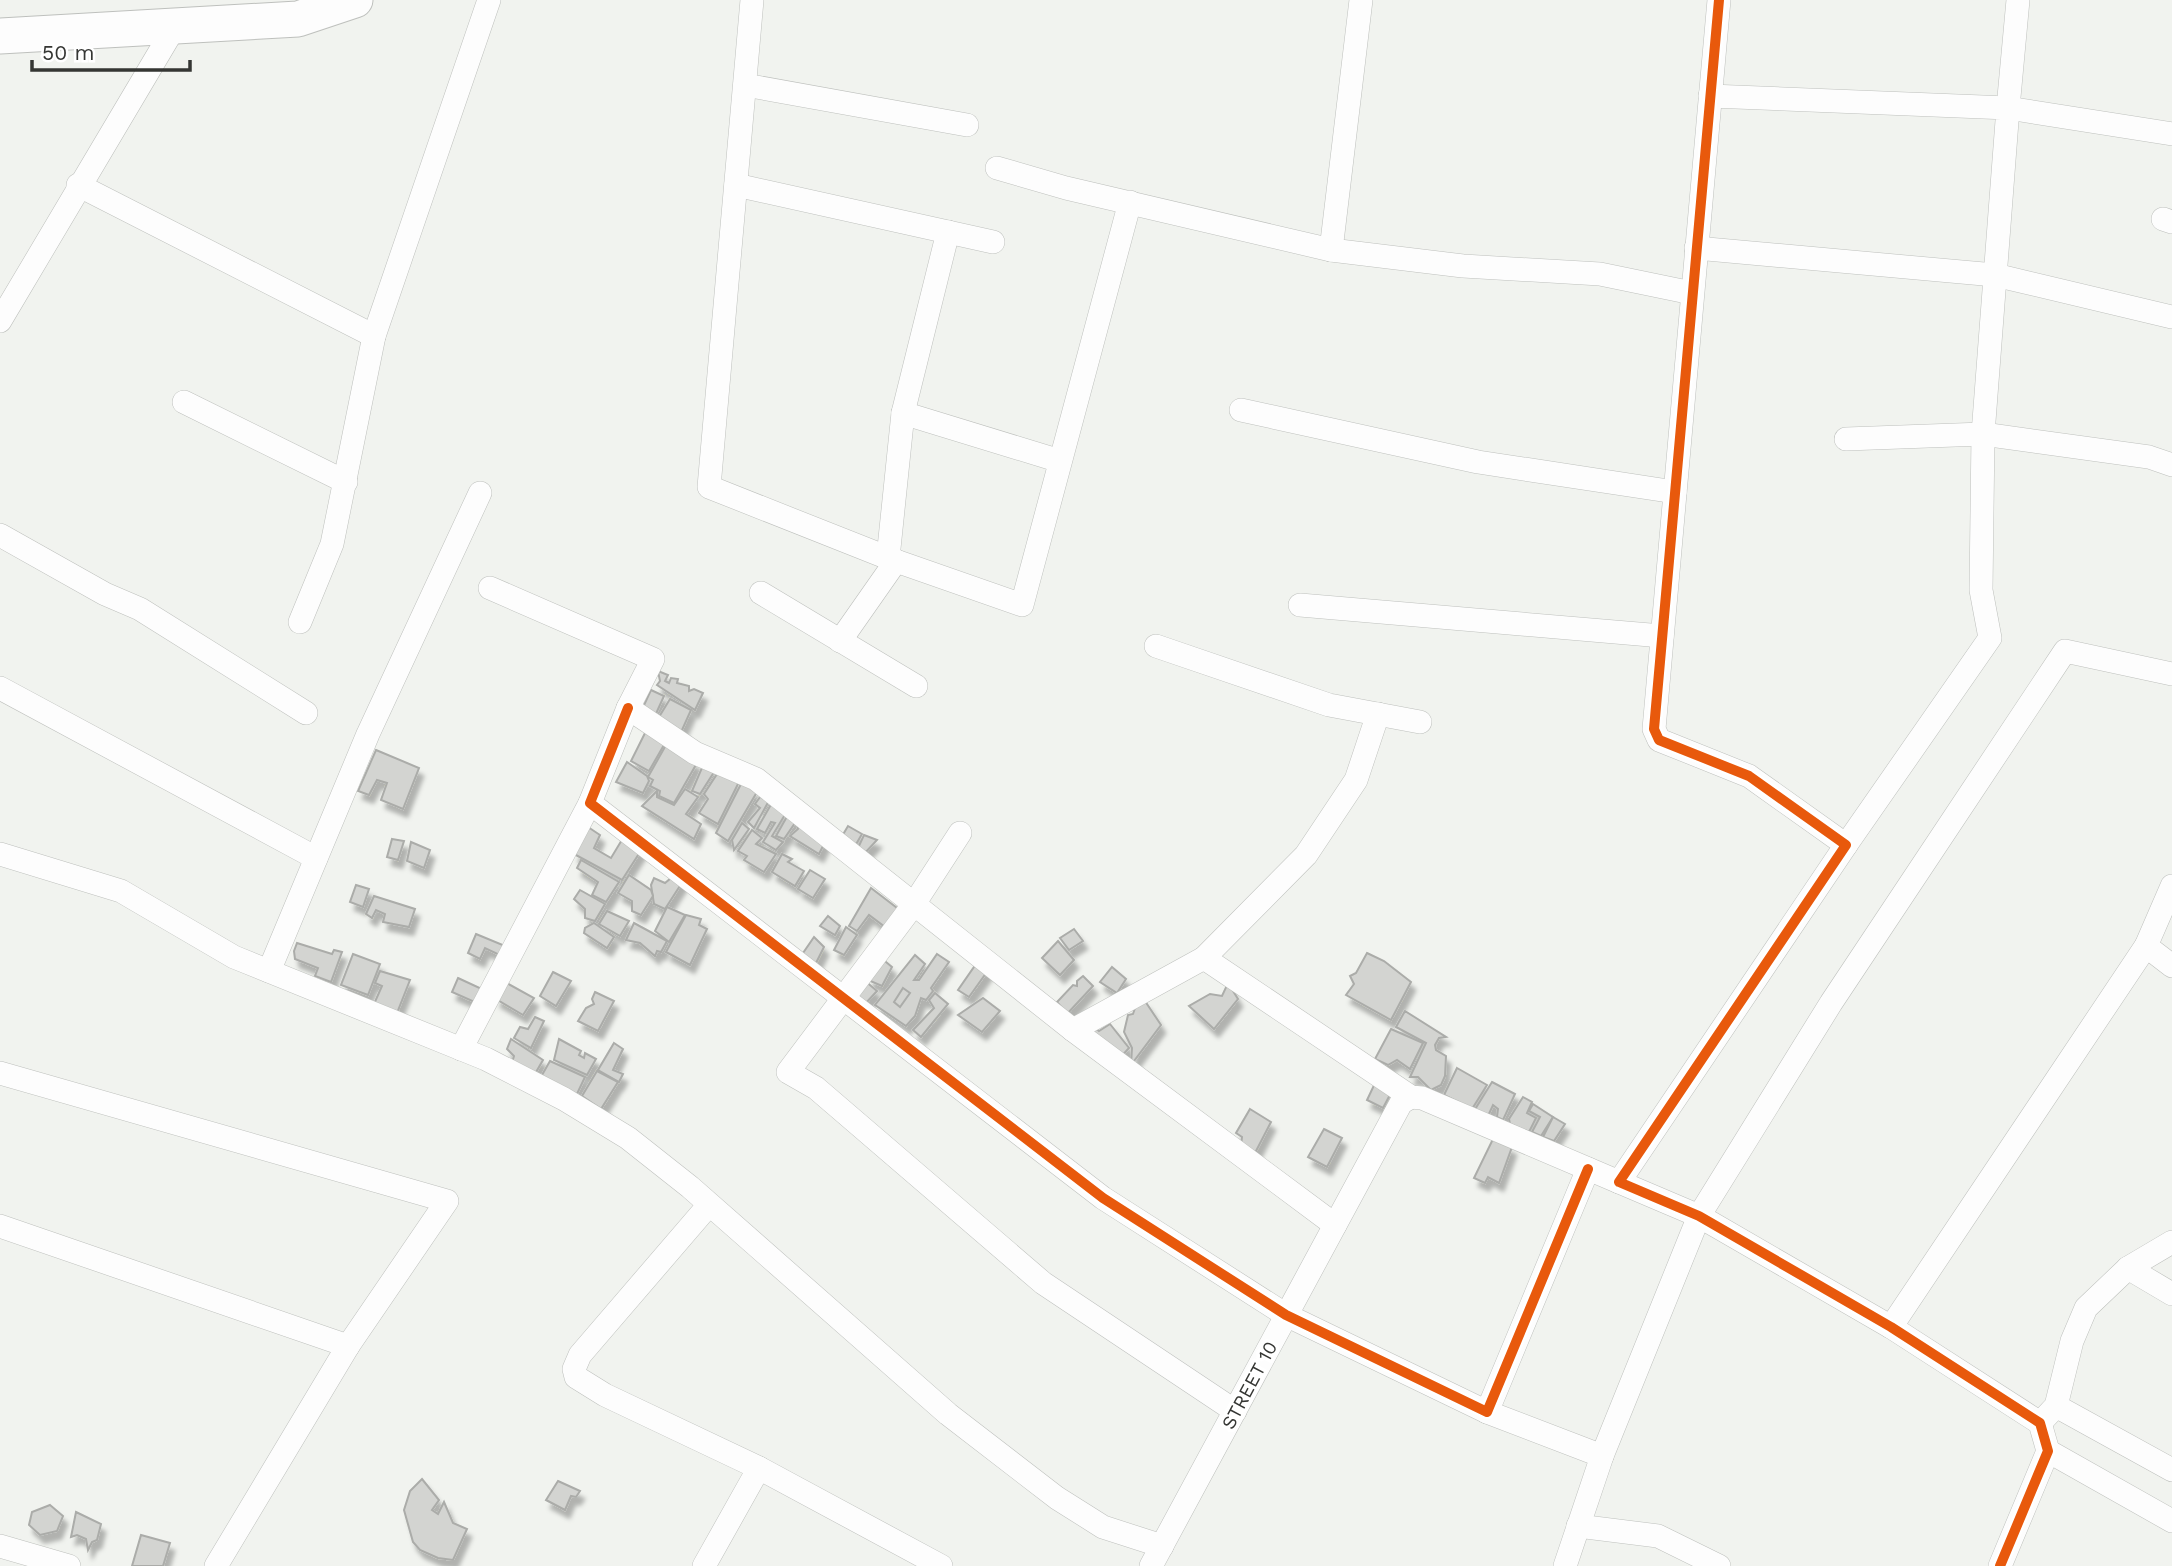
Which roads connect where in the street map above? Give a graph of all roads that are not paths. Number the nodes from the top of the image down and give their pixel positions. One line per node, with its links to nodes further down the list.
1 (355, 0): 7 (main road)
2 (489, 0): 27 (street)
3 (752, 0): 10 (street)
4 (1361, 0): 22 (street)
5 (1719, 0): 11 (street)
6 (2018, 0): 12 (street)
7 (298, 10): 8 (main road)
8 (174, 28): 9 (main road); 16 (street)
9 (0, 36)
10 (744, 85): 13 (street); 17 (street)
11 (1710, 96): 12 (street); 21 (street)
12 (2008, 108): 14 (street); 23 (street)
13 (967, 125)
14 (2172, 134)
15 (997, 168): 18 (street)
16 (78, 185): 26 (street); 27 (street)
17 (736, 185): 19 (street); 39 (street)
18 (1130, 202): 22 (street); 33 (street)
19 (948, 232): 20 (street); 30 (street)
20 (993, 243)
21 (1696, 248): 23 (street); 24 (street)
22 (1331, 250): 24 (street)
23 (1995, 275): 25 (street); 31 (street)
24 (1692, 292): 36 (street)
25 (2172, 317)
26 (0, 321)
27 (374, 336): 35 (street)
28 (184, 402): 35 (street)
29 (1241, 410): 36 (street)
30 (903, 413): 33 (street); 39 (street)
31 (1983, 434): 32 (street); 34 (street); 56 (street)
32 (1846, 439)
33 (1060, 461): 39 (street)
34 (2172, 465)
35 (346, 482): 43 (street)
36 (1675, 492): 44 (street)
37 (480, 493): 58 (street)
38 (0, 535): 51 (street)
39 (892, 560): 45 (street)
40 (490, 587): 50 (street)
41 (761, 593): 45 (street)
42 (1300, 605): 44 (street)
43 (300, 622)
44 (1662, 636): 56 (street)
45 (841, 641): 48 (street)
46 (1156, 646): 52 (street)
47 (2172, 674): 73 (street)
48 (916, 686)
49 (0, 688): 58 (street)
50 (628, 708): 54 (street); 60 (street)
51 (306, 713)
52 (1378, 714): 53 (street); 62 (street)
53 (1420, 722)
54 (590, 803): 65 (street); 67 (street)
55 (960, 833): 60 (street)
56 (1846, 845): 71 (street)
57 (0, 854): 64 (street)
58 (316, 858): 64 (street)
59 (2172, 886): 61 (street)
60 (914, 904): 65 (street); 66 (street)
61 (2146, 946): 63 (street); 80 (street)
62 (1204, 958): 66 (street); 69 (street)
63 (2172, 966)
64 (269, 971): 67 (street)
65 (843, 996): 79 (street); 83 (street)
66 (1073, 1030): 74 (street)
67 (461, 1049): 72 (street)
68 (1, 1075): 81 (street)
69 (1411, 1097): 70 (street); 74 (street, STREET 10)
70 (1588, 1169): 71 (street); 84 (street)
71 (1619, 1182): 73 (street)
72 (708, 1206): 88 (street); 93 (street)
73 (1699, 1216): 80 (street); 87 (street)
74 (1335, 1225): 79 (street, STREET 10)
75 (0, 1226): 81 (street)
76 (2172, 1242): 77 (street)
77 (2128, 1268): 78 (street); 82 (street)
78 (2172, 1294)
79 (1286, 1315): 83 (street, STREET 10); 84 (street)
80 (1891, 1327): 85 (street)
81 (348, 1346): 95 (street)
82 (2056, 1406): 85 (street); 89 (street)
83 (1235, 1411): 93 (street, STREET 10)
84 (1487, 1412): 87 (street)
85 (2040, 1423): 86 (street)
86 (2048, 1451): 90 (street); 101 (street)
87 (1602, 1456): 91 (street)
88 (759, 1468): 96 (street); 97 (street)
89 (2172, 1470)
90 (2172, 1521)
91 (1578, 1526): 99 (street); 100 (street)
92 (0, 1546): 94 (street)
93 (1162, 1546): 98 (street, STREET 10)
94 (69, 1566)
95 (216, 1566)
96 (704, 1566)
97 (941, 1566)
98 (1151, 1566)
99 (1565, 1566)
100 (1719, 1566)
101 (2000, 1566)

